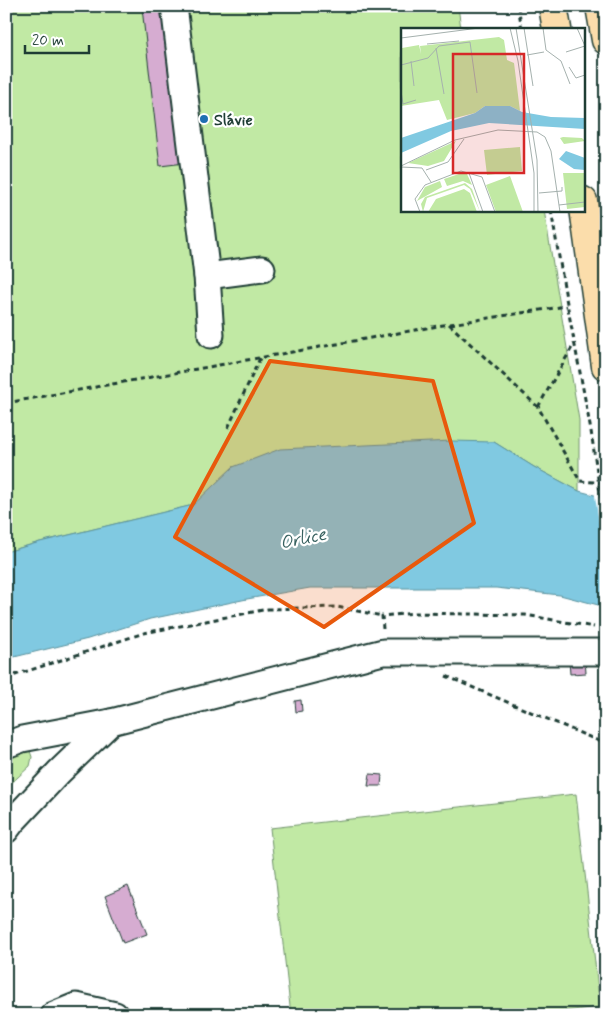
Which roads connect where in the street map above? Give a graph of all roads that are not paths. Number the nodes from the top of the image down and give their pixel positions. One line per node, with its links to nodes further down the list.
1 (174, 6): 8 (lane)
2 (553, 6): 4 (main road)
3 (600, 6): 5 (main road)
4 (557, 28)
5 (606, 40)
6 (584, 208): 10 (main road)
7 (262, 269): 8 (lane)
8 (207, 276): 9 (lane)
9 (211, 335)
10 (606, 366)
11 (606, 652): 12 (lane)
12 (111, 722): 13 (lane); 14 (lane)
13 (6, 745)
14 (6, 830)
15 (54, 1015): 16 (lane)
16 (115, 1015)

